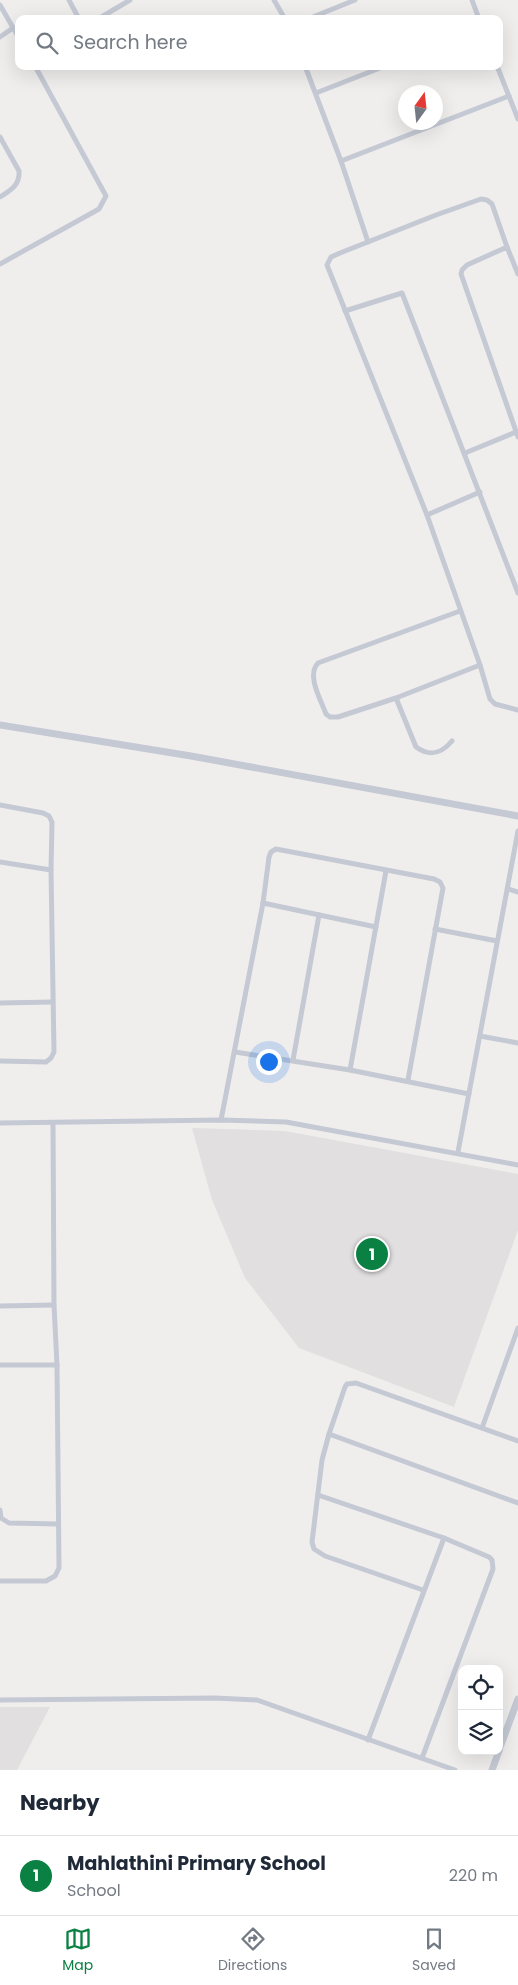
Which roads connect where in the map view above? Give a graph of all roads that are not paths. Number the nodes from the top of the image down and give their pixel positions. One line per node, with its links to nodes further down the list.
1 (69, 0): 7 (street)
2 (130, 0): 8 (street)
3 (274, 0): 9 (street)
4 (355, 0): 10 (street)
5 (472, 0): 11 (street)
6 (0, 5): 12 (street)
7 (77, 15)
8 (105, 15)
9 (283, 15)
10 (318, 15)
11 (478, 15)
12 (13, 28): 13 (street); 14 (street)
13 (15, 31)
14 (0, 37)
15 (37, 70): 27 (street)
16 (307, 70): 19 (street)
17 (375, 70): 19 (street)
18 (499, 70): 20 (street)
19 (316, 93): 23 (street)
20 (509, 96): 21 (street); 23 (street)
21 (518, 119)
22 (0, 137): 24 (street)
23 (341, 161): 25 (street)
24 (0, 197)
25 (368, 242): 26 (street); 29 (street)
26 (507, 247): 28 (street); 30 (street)
27 (0, 264)
28 (518, 274)
29 (345, 310): 31 (street); 33 (street)
30 (517, 434): 31 (street)
31 (465, 453): 32 (street)
32 (480, 492): 33 (street); 34 (street)
33 (426, 516): 35 (street)
34 (518, 593)
35 (460, 612): 36 (street); 37 (street)
36 (480, 665): 37 (street); 38 (street)
37 (396, 698): 40 (street)
38 (518, 710)
39 (0, 725): 42 (street)
40 (452, 741)
41 (0, 805): 45 (street)
42 (518, 816)
43 (518, 831): 47 (street)
44 (0, 862): 45 (street)
45 (51, 870): 54 (street)
46 (386, 871): 49 (street); 51 (street); 52 (street)
47 (508, 890): 48 (street); 53 (street)
48 (518, 892)
49 (263, 903): 50 (street); 58 (street)
50 (319, 915): 51 (street); 59 (street)
51 (376, 927): 61 (street)
52 (435, 929): 53 (street); 62 (street)
53 (497, 941): 56 (street)
54 (52, 1002): 55 (street); 60 (street)
55 (0, 1003)
56 (480, 1036): 57 (street); 63 (street)
57 (518, 1043)
58 (235, 1052): 59 (street); 64 (street)
59 (293, 1060): 61 (street)
60 (0, 1061)
61 (350, 1070): 62 (street)
62 (408, 1080): 63 (street)
63 (469, 1094): 67 (street)
64 (221, 1120): 66 (street); 67 (street)
65 (0, 1123): 66 (street)
66 (53, 1123): 69 (street)
67 (458, 1152): 68 (street)
68 (518, 1164)
69 (54, 1305): 70 (street); 73 (street)
70 (0, 1306)
71 (518, 1328): 74 (street)
72 (0, 1365): 73 (street)
73 (57, 1365): 80 (street)
74 (482, 1428): 75 (street); 76 (street)
75 (329, 1434): 77 (street); 78 (street)
76 (518, 1441)
77 (318, 1495): 81 (street); 83 (street)
78 (518, 1501)
79 (0, 1510): 80 (street)
80 (57, 1524): 82 (street)
81 (444, 1538): 83 (street); 89 (street)
82 (0, 1581)
83 (423, 1590): 86 (street)
84 (518, 1699): 87 (street)
85 (0, 1700): 86 (street)
86 (368, 1740): 89 (street)
87 (503, 1740)
88 (498, 1755): 91 (street)
89 (422, 1758): 90 (street)
90 (455, 1770)
91 (492, 1770)

